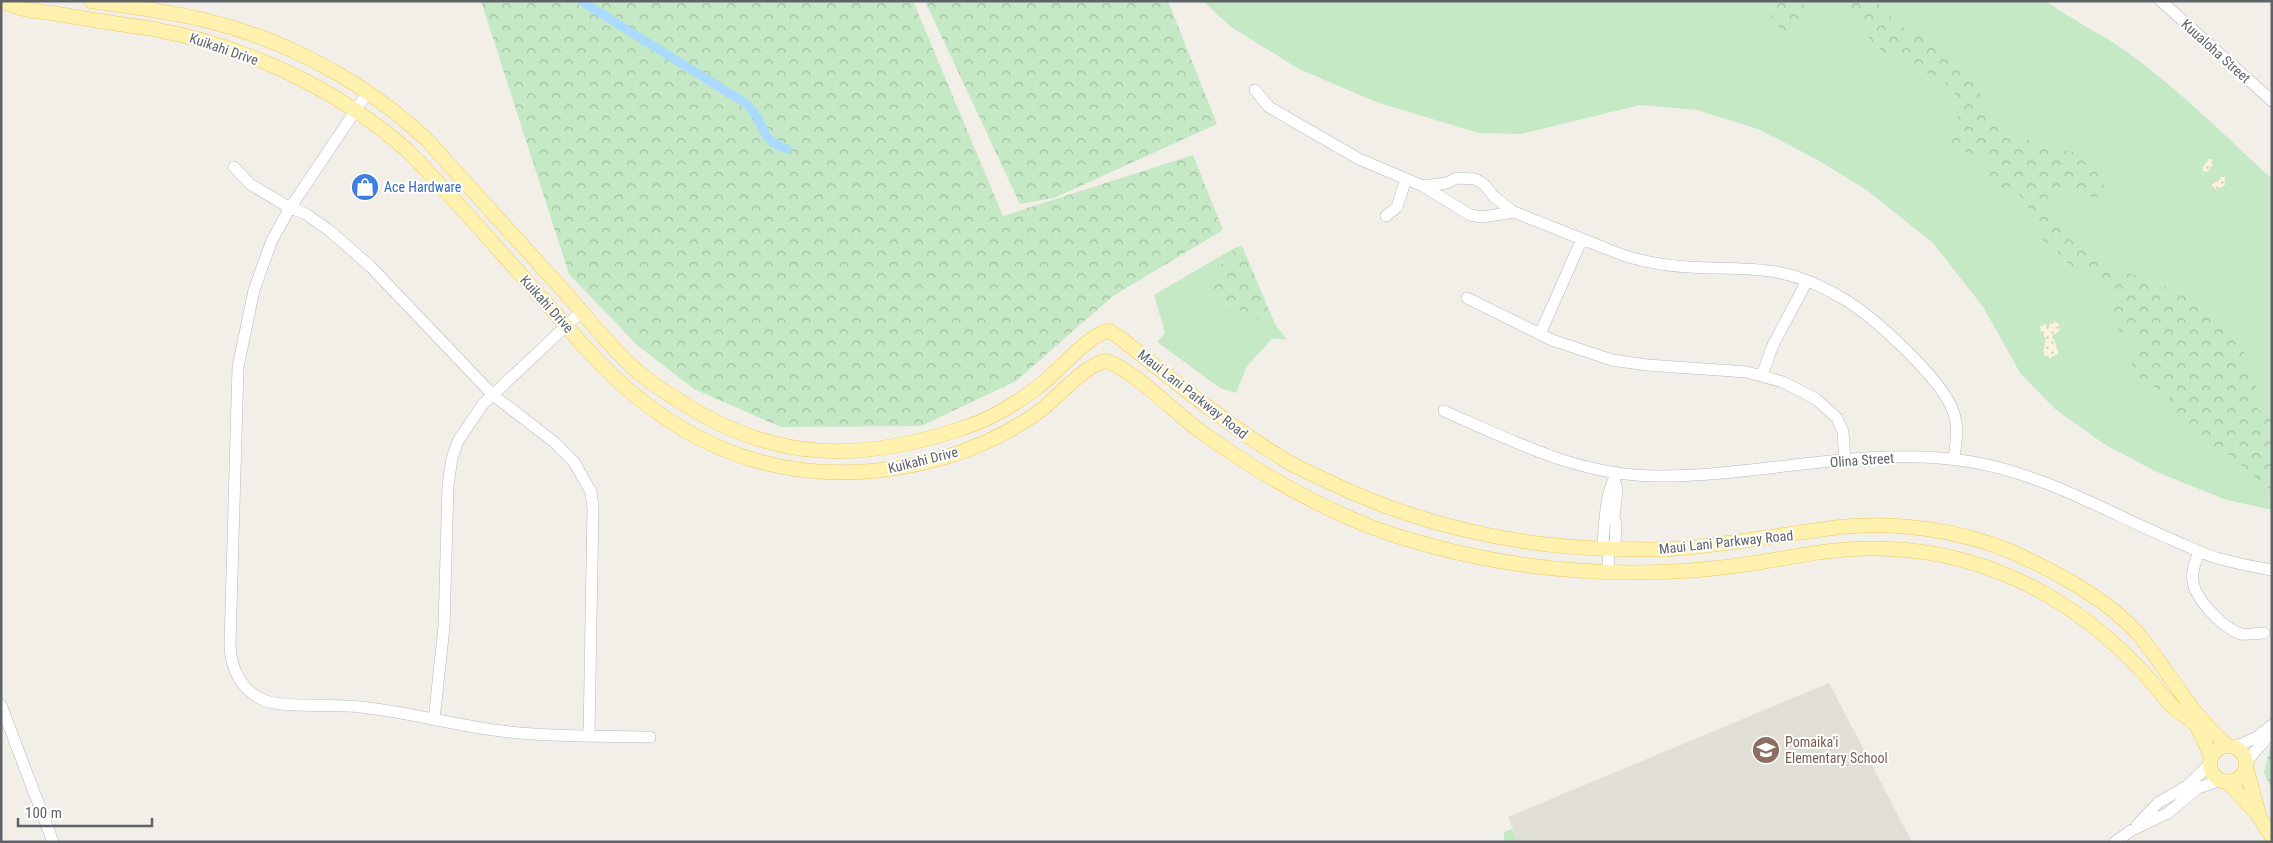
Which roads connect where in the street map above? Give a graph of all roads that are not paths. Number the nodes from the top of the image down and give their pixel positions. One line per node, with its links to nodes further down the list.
1 (4, 1): 7 (main road, Kuikahi Drive)
2 (91, 1): 5 (main road, Kuikahi Drive)
3 (2160, 1): 6 (street, Kuualoha Street)
4 (1255, 90): 9 (street)
5 (368, 92): 7 (street); 17 (main road, Kuikahi Drive)
6 (2272, 101)
7 (357, 111): 11 (street); 18 (main road, Kuikahi Drive)
8 (234, 167): 11 (street)
9 (1406, 179): 10 (street); 13 (street)
10 (1422, 186): 12 (street); 12 (street)
11 (290, 208): 23 (street); 34 (street)
12 (1514, 212): 14 (street)
13 (1386, 216)
14 (1582, 239): 15 (street); 20 (street)
15 (1807, 281): 22 (street); 25 (street)
16 (1467, 298): 20 (street)
17 (582, 311): 18 (street); 19 (main road, Kuikahi Drive)
18 (566, 325): 21 (main road, Kuikahi Drive); 23 (street)
19 (1109, 331): 28 (main road, Maui Lani Parkway Road)
20 (1540, 334): 22 (street)
21 (1105, 361): 31 (main road, Maui Lani Parkway Road)
22 (1762, 375): 26 (street)
23 (493, 395): 34 (street); 37 (street)
24 (1444, 411): 27 (street, Olina Street)
25 (1954, 459): 26 (street, Olina Street); 29 (street, Olina Street)
26 (1845, 461): 27 (street, Olina Street)
27 (1615, 476): 28 (street)
28 (1609, 549): 31 (street); 39 (main road, Maui Lani Parkway Road)
29 (2199, 551): 30 (street, Olina Street); 32 (street)
30 (2272, 570)
31 (1608, 572): 40 (main road, Maui Lani Parkway Road)
32 (2264, 633)
33 (1, 706): 46 (street)
34 (434, 720): 37 (street)
35 (2272, 725): 39 (street)
36 (2272, 732): 41 (street)
37 (589, 735): 38 (street)
38 (650, 737)
39 (2232, 747): 40 (main road); 41 (main road)
40 (2211, 760): 42 (main road); 44 (street)
41 (2246, 765): 42 (main road); 43 (main road)
42 (2224, 781): 43 (main road); 44 (street)
43 (2260, 818): 45 (main road)
44 (2132, 830): 47 (street)
45 (2272, 837)
46 (53, 842)
47 (2115, 842)

